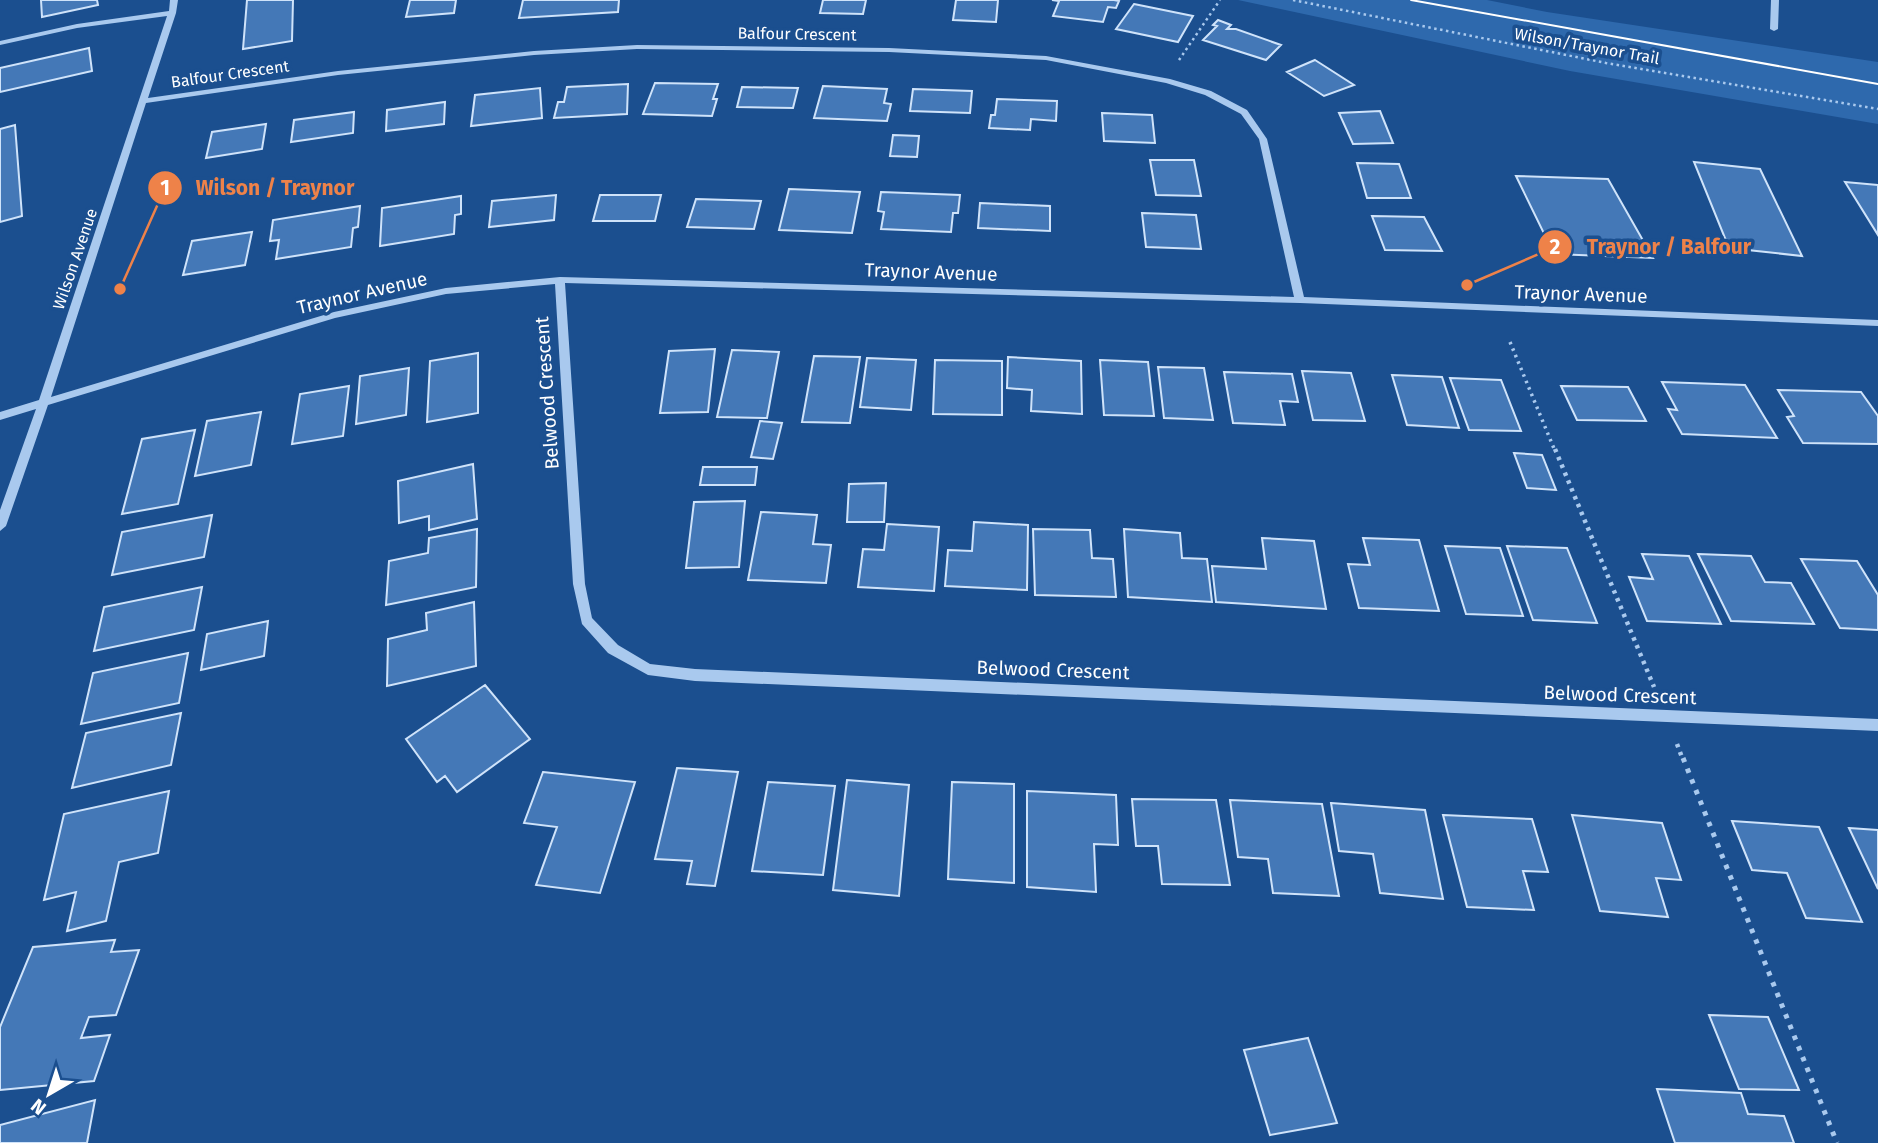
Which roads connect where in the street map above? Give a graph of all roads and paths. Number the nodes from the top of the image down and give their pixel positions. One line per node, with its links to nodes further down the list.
1 (174, 0): 5 (street, Wilson Avenue)
2 (1220, 0): 8 (path)
3 (1293, 0): 10 (path, Wilson/Traynor Trail)
4 (1774, 0): 6 (street)
5 (172, 13): 7 (street); 9 (street, Wilson Avenue)
6 (1773, 29)
7 (0, 43)
8 (1174, 67)
9 (145, 101): 12 (street, Balfour Crescent); 15 (street, Wilson Avenue)
10 (1878, 109)
11 (560, 280): 12 (street, Traynor Avenue); 15 (street, Traynor Avenue); 19 (street, Belwood Crescent)
12 (1300, 300): 13 (street, Traynor Avenue)
13 (1878, 323)
14 (1510, 342): 18 (path)
15 (44, 402): 16 (street, Traynor Avenue); 17 (street, Wilson Avenue)
16 (0, 416)
17 (0, 526)
18 (1656, 691)
19 (1878, 725)
20 (1674, 737): 21 (path)
21 (1837, 1143)

